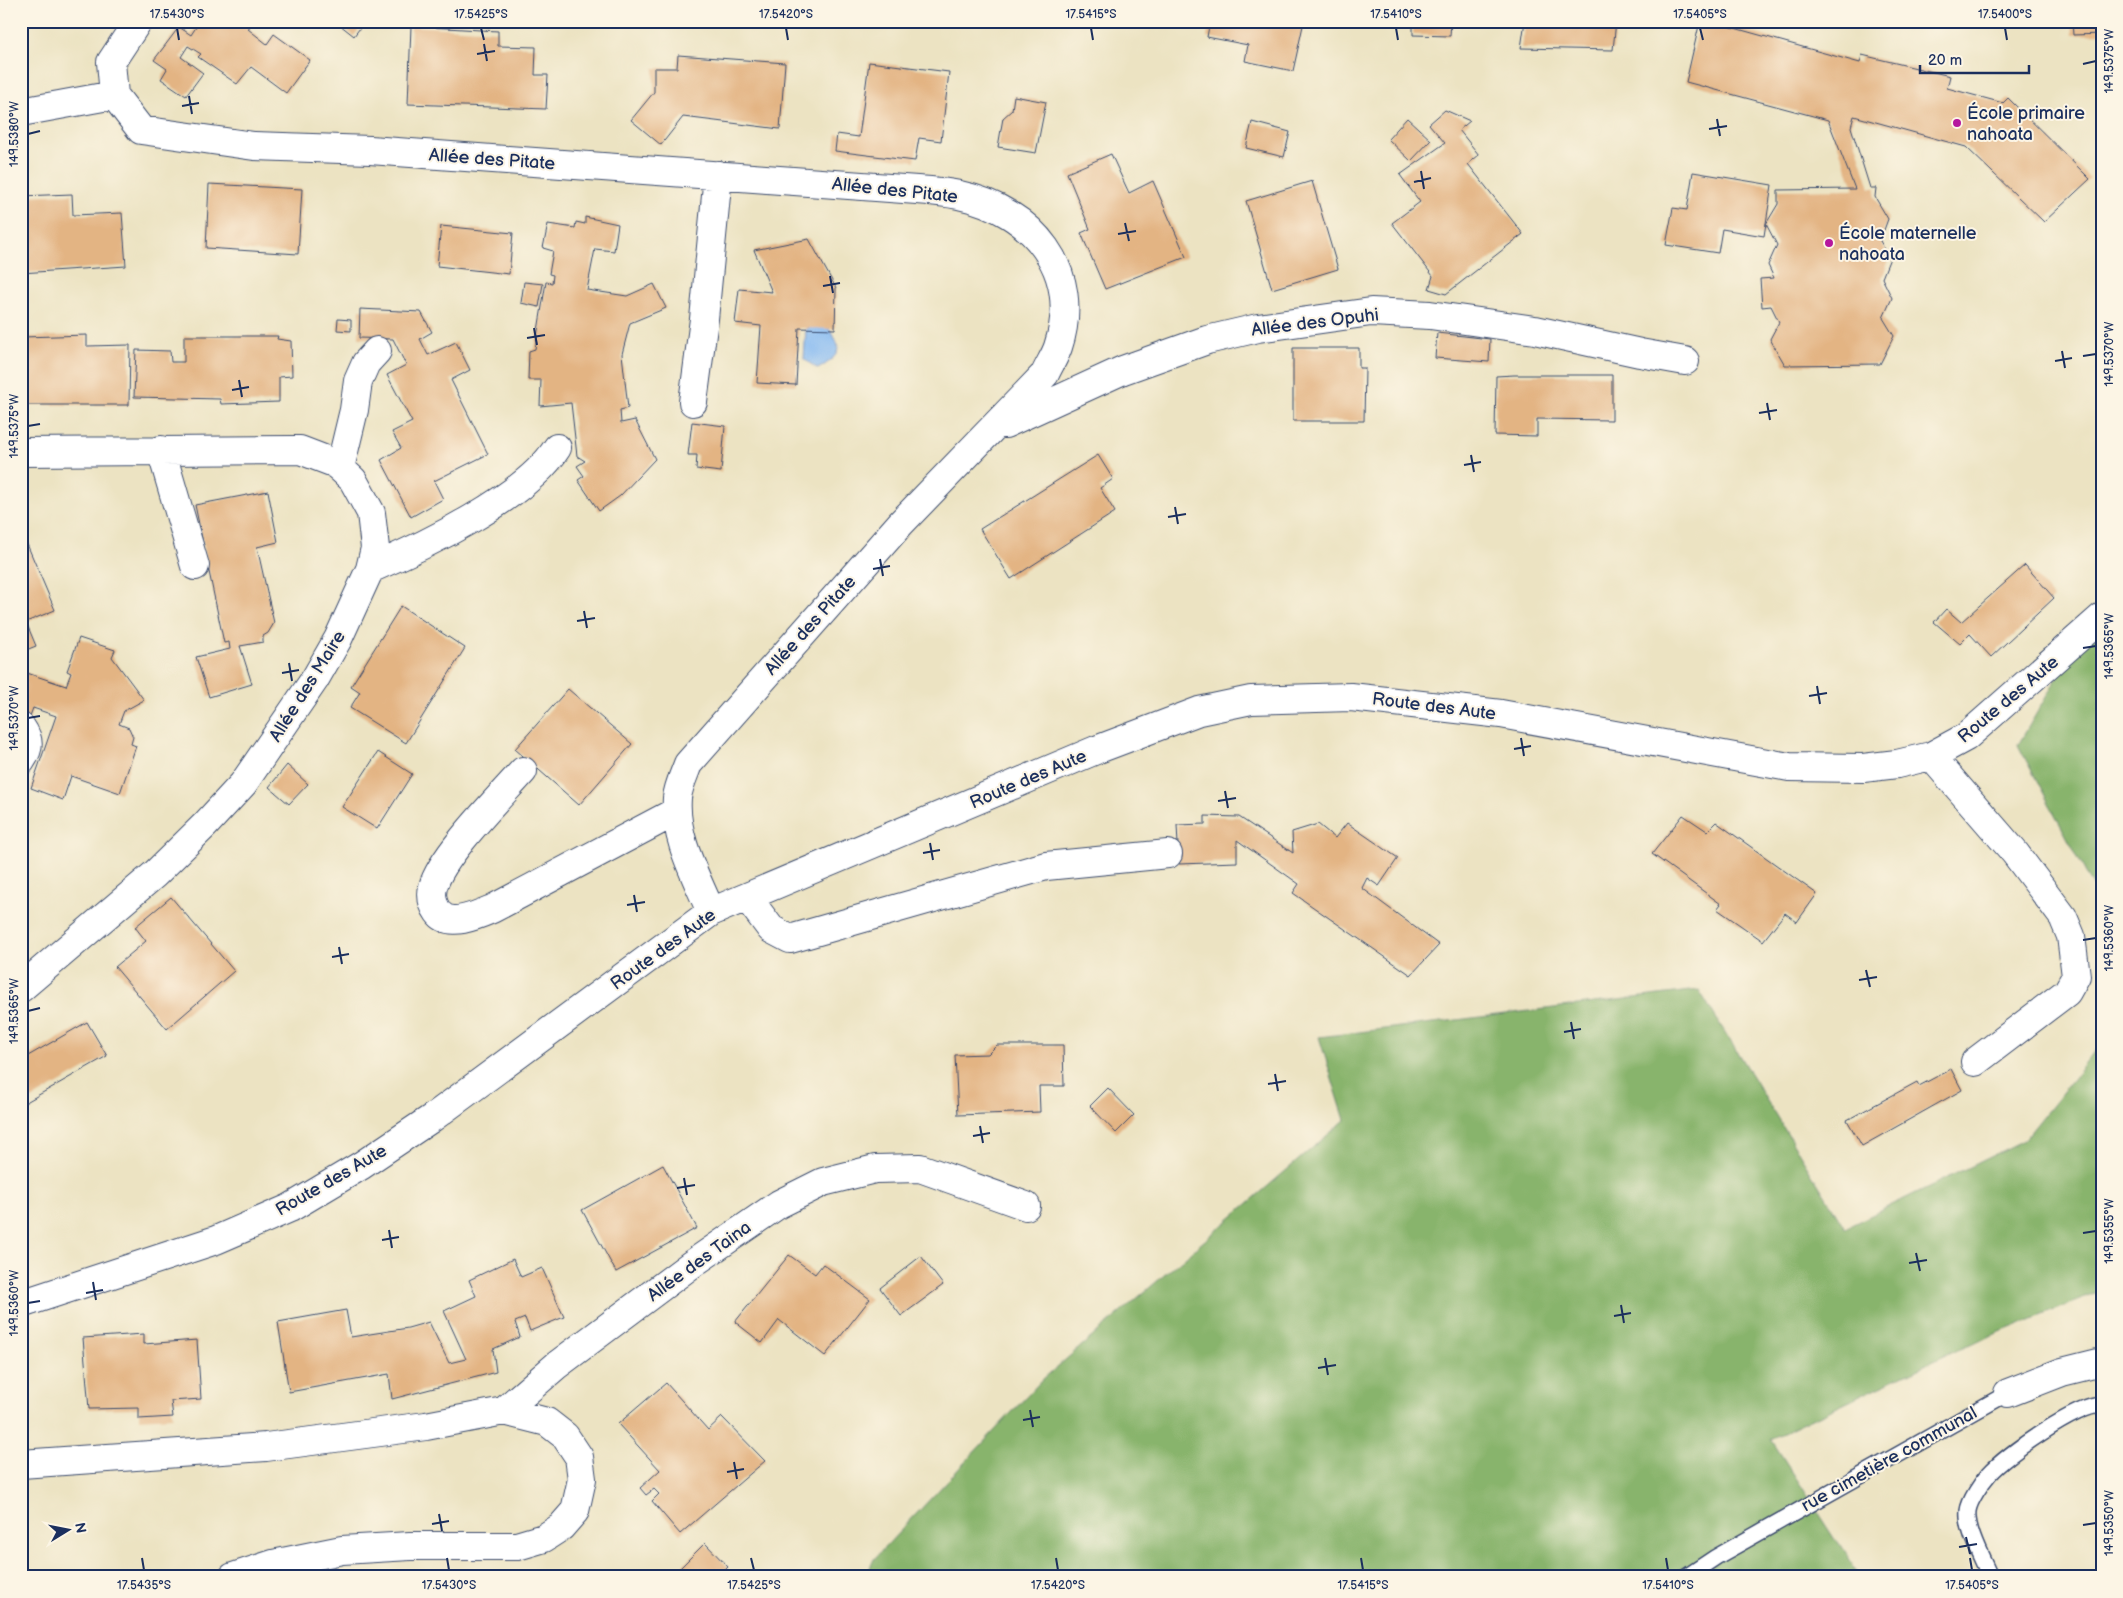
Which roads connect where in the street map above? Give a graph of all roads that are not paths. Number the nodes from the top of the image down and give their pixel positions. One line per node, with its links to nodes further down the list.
1 (138, 21): 2 (street)
2 (114, 95): 3 (street); 4 (street, Allée des Pitate)
3 (21, 112)
4 (718, 175): 7 (street); 8 (street, Allée des Pitate)
5 (377, 352): 12 (street)
6 (1685, 361): 8 (street, Allée des Opuhi)
7 (693, 402)
8 (991, 430): 20 (street, Allée des Pitate)
9 (557, 448): 14 (street)
10 (161, 450): 11 (street, Allée des Maire); 12 (street, Allée des Maire); 13 (street)
11 (21, 452)
12 (340, 468): 14 (street, Allée des Maire)
13 (195, 566)
14 (370, 568): 24 (street, Allée des Maire)
15 (2102, 617): 17 (street, Route des Aute)
16 (21, 728): 18 (street)
17 (1930, 756): 22 (street, Route des Aute); 25 (street)
18 (21, 761)
19 (523, 771): 20 (street)
20 (678, 811): 23 (street, Allée des Pitate)
21 (1168, 854): 22 (street)
22 (747, 897): 23 (street, Route des Aute)
23 (711, 912): 27 (street, Route des Aute)
24 (21, 988)
25 (1975, 1062)
26 (1026, 1206): 31 (street, Allée des Taina)
27 (21, 1304)
28 (2102, 1362): 29 (street, rue cimetière communal)
29 (2008, 1393): 34 (lane, rue cimetière communal)
30 (2102, 1405): 35 (lane)
31 (504, 1411): 32 (street); 33 (street)
32 (21, 1464)
33 (252, 1574)
34 (1686, 1577)
35 (1990, 1577)

